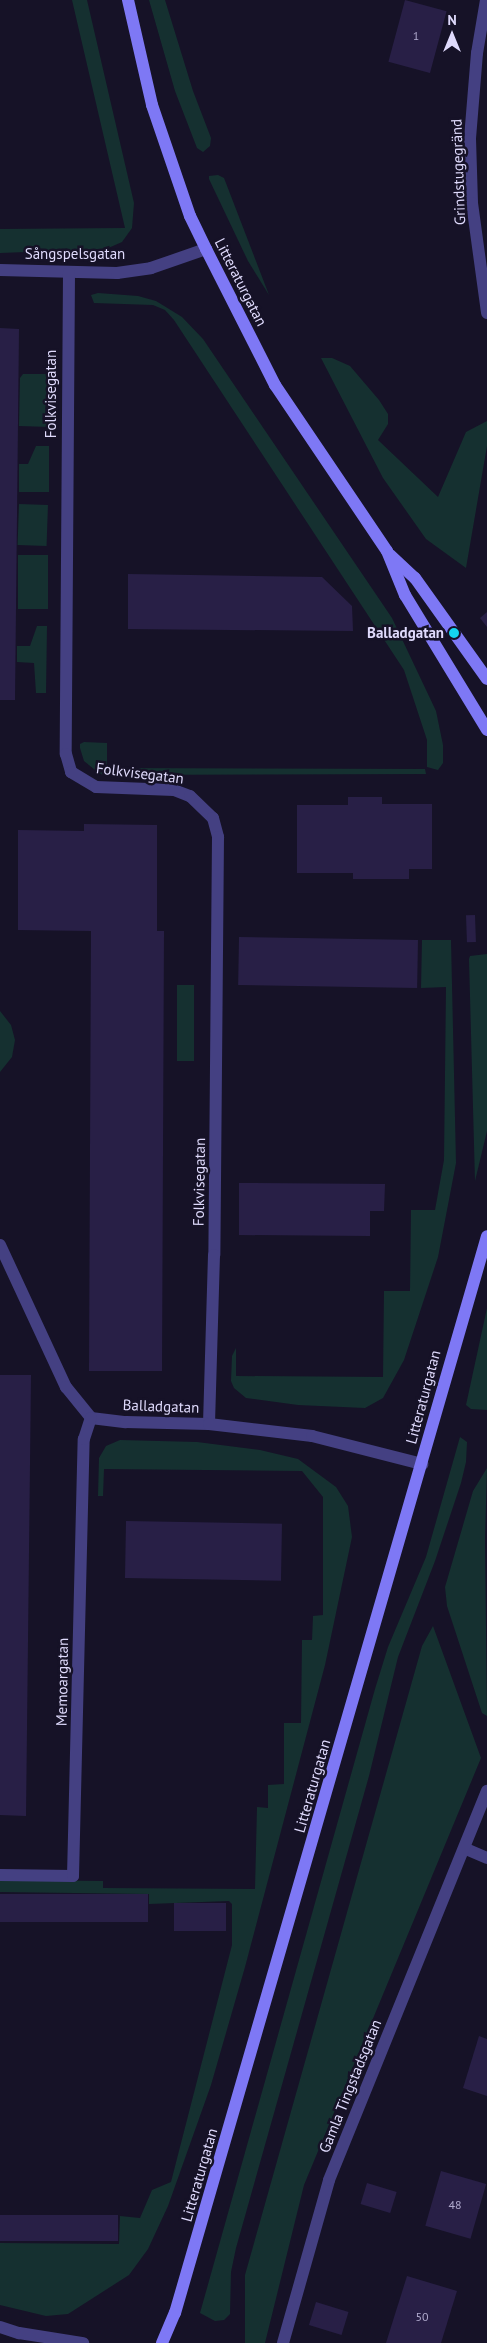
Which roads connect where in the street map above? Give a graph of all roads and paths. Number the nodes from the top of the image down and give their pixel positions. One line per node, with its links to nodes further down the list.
1 (128, 0): 3 (street, Litteraturgatan)
2 (486, 0): 6 (street, Grindstugegränd)
3 (206, 249): 5 (street, Sångspelsgatan); 7 (street, Litteraturgatan)
4 (0, 270): 5 (street, Sångspelsgatan)
5 (69, 273): 13 (street, Folkvisegatan)
6 (487, 313)
7 (387, 551): 8 (street, Litteraturgatan); 9 (street, Litteraturgatan)
8 (487, 679)
9 (487, 730)
10 (487, 1236): 14 (street, Litteraturgatan)
11 (0, 1245): 12 (street)
12 (91, 1418): 13 (street, Balladgatan); 18 (street, Memoargatan)
13 (209, 1424): 14 (street, Balladgatan)
14 (422, 1464): 23 (street, Litteraturgatan)
15 (487, 1791): 16 (street, Gamla Tingstadsgatan)
16 (466, 1849): 17 (street); 24 (street, Gamla Tingstadsgatan)
17 (487, 1858)
18 (0, 1874)
19 (0, 2327): 20 (street)
20 (19, 2333): 21 (street); 22 (street)
21 (28, 2343)
22 (83, 2343)
23 (162, 2343)
24 (283, 2343)

